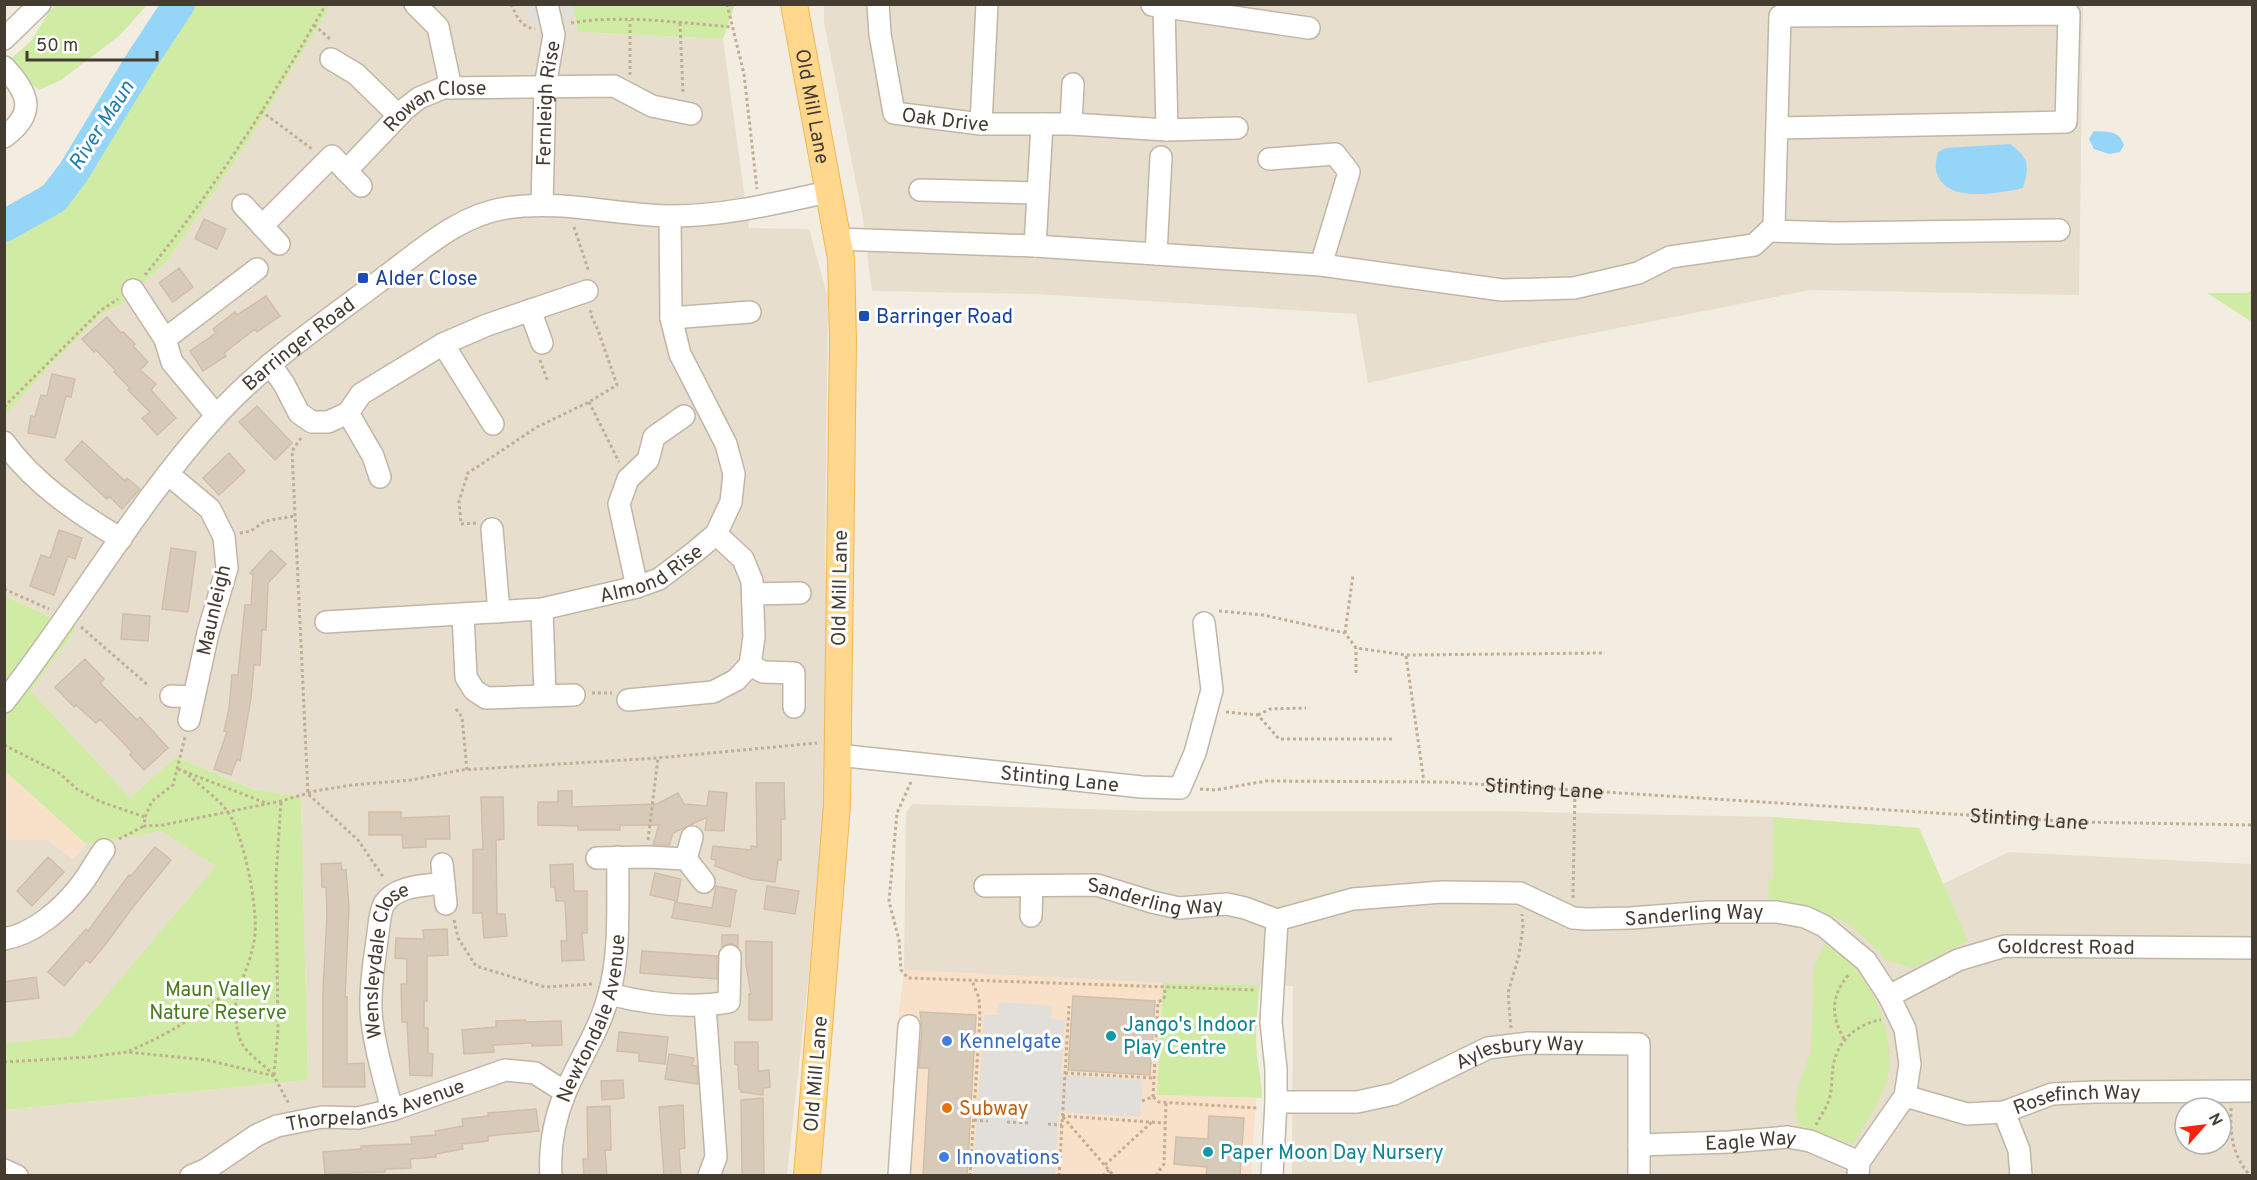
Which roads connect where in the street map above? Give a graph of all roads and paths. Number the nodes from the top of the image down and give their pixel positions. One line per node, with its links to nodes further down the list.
1 (40, 4): 16 (street)
2 (326, 4): 24 (path)
3 (415, 4): 22 (street)
4 (511, 4): 13 (path)
5 (547, 4): 13 (street, Fernleigh Rise)
6 (727, 4): 14 (path)
7 (794, 4): 37 (main road, Old Mill Lane)
8 (878, 4): 26 (street, Oak Drive)
9 (987, 4): 26 (street)
10 (1158, 5): 15 (street); 31 (street)
11 (630, 20): 12 (path); 13 (path); 19 (path)
12 (680, 23): 14 (path); 23 (path)
13 (552, 26): 21 (street, Fernleigh Rise)
14 (732, 27): 42 (path)
15 (1309, 28)
16 (4, 39)
17 (331, 59): 25 (street)
18 (4, 67): 32 (street)
19 (631, 67)
20 (1073, 84): 28 (street)
21 (545, 86): 22 (street, Rowan Close); 23 (street, Rowan Close); 39 (street, Fernleigh Rise)
22 (451, 88): 25 (street, Rowan Close)
23 (687, 104)
24 (261, 111): 35 (path); 53 (path)
25 (398, 115): 35 (street, Rowan Close)
26 (981, 124): 27 (street, Oak Drive)
27 (1041, 124): 28 (street, Oak Drive); 38 (street)
28 (1071, 124): 31 (street, Oak Drive)
29 (1237, 128): 31 (street, Oak Drive)
30 (1777, 128): 30 (street); 46 (street)
31 (1167, 130)
32 (4, 137)
33 (1161, 157): 50 (street)
34 (1269, 159): 51 (street)
35 (346, 171): 44 (street, Rowan Close)
36 (920, 190): 38 (street)
37 (828, 192): 42 (street, Barringer Road); 47 (main road, Old Mill Lane)
38 (1037, 193): 49 (street)
39 (542, 204): 41 (street, Barringer Road); 61 (street, Barringer Road)
40 (243, 205): 44 (street)
41 (567, 205): 43 (street, Barringer Road); 54 (path)
42 (759, 207): 43 (street, Barringer Road)
43 (670, 216): 57 (street, Almond Rise)
44 (262, 226): 48 (street)
45 (2059, 230): 46 (street)
46 (1769, 231): 51 (street)
47 (837, 239): 49 (street); 112 (main road, Old Mill Lane)
48 (279, 244)
49 (1035, 246): 50 (street)
50 (1156, 254): 51 (street)
51 (1321, 265)
52 (257, 269): 58 (street)
53 (133, 290): 58 (street); 63 (path)
54 (590, 292): 55 (street); 62 (path)
55 (530, 310): 59 (street); 60 (street)
56 (750, 312): 57 (street)
57 (671, 318): 75 (street, Almond Rise)
58 (165, 339): 65 (street)
59 (542, 343)
60 (443, 345): 64 (street); 68 (street)
61 (270, 364): 65 (street, Barringer Road); 67 (street)
62 (589, 402): 72 (path); 74 (path)
63 (4, 407)
64 (348, 413): 67 (street); 71 (street)
65 (216, 415): 70 (street, Barringer Road)
66 (684, 416): 72 (street)
67 (312, 422): 73 (path)
68 (493, 424)
69 (4, 442): 77 (street)
70 (168, 474): 76 (street, Maunleigh); 77 (street, Barringer Road)
71 (380, 477)
72 (628, 479): 79 (street)
73 (295, 516): 76 (path); 122 (path)
74 (493, 534): 85 (street)
75 (716, 534): 79 (street, Almond Rise); 82 (street)
76 (224, 537): 101 (street, Maunleigh)
77 (121, 538): 102 (street, Barringer Road)
78 (1353, 575): 90 (path)
79 (636, 587): 83 (street, Almond Rise)
80 (4, 589): 84 (path)
81 (800, 593): 82 (street)
82 (754, 594): 94 (street)
83 (542, 609): 85 (street, Almond Rise); 98 (street)
84 (54, 611)
85 (499, 612): 86 (street, Almond Rise)
86 (463, 615): 89 (street, Almond Rise); 98 (street)
87 (77, 624): 96 (path)
88 (1204, 624): 90 (path); 106 (street)
89 (340, 628)
90 (1345, 633): 91 (path)
91 (1356, 648): 93 (path); 95 (path)
92 (1605, 653): 93 (path)
93 (1406, 656): 119 (path)
94 (750, 665): 100 (street); 103 (street)
95 (1356, 673)
96 (150, 686)
97 (579, 694): 98 (street); 100 (path)
98 (545, 695)
99 (171, 696): 101 (street)
100 (618, 696)
101 (194, 697): 108 (street, Maunleigh)
102 (4, 702)
103 (794, 707)
104 (1306, 708): 107 (path)
105 (456, 709): 117 (path)
106 (1206, 710): 107 (path); 120 (street)
107 (1258, 715): 109 (path)
108 (189, 720): 116 (path)
109 (1394, 739)
110 (4, 745): 111 (path)
111 (9, 748): 113 (path); 126 (path)
112 (837, 748): 114 (path); 115 (street, Stinting Lane); 193 (main road, Old Mill Lane)
113 (4, 752)
114 (658, 758): 117 (path); 132 (path)
115 (919, 764): 120 (street, Stinting Lane); 148 (path)
116 (178, 769): 118 (path); 126 (path)
117 (466, 770): 122 (path)
118 (184, 771): 124 (path); 125 (path)
119 (1424, 782): 120 (path, Stinting Lane); 121 (path, Stinting Lane)
120 (1180, 788)
121 (1575, 789): 127 (path, Stinting Lane); 142 (path)
122 (308, 794): 123 (path); 140 (path)
123 (281, 801): 124 (path); 163 (path)
124 (267, 804): 125 (path)
125 (228, 812): 128 (path); 149 (path)
126 (145, 817): 128 (path)
127 (2253, 825)
128 (144, 826): 130 (path)
129 (692, 837): 134 (street)
130 (92, 856): 144 (street)
131 (618, 857): 132 (street); 133 (street); 151 (street, Newtondale Avenue)
132 (647, 857): 134 (street)
133 (597, 858)
134 (686, 860): 135 (street)
135 (704, 882)
136 (444, 884): 140 (street, Wensleydale Close); 151 (path)
137 (985, 886): 138 (street, Sanderling Way)
138 (1032, 886): 141 (street); 143 (street, Sanderling Way)
139 (1520, 893): 142 (street, Sanderling Way); 143 (street, Sanderling Way); 159 (path)
140 (395, 894): 173 (street, Wensleydale Close)
141 (1031, 916)
142 (1573, 918): 147 (street, Sanderling Way)
143 (1278, 920): 152 (street)
144 (4, 939)
145 (2253, 948): 153 (street, Goldcrest Road)
146 (730, 956): 154 (street)
147 (1866, 961): 153 (street, Sanderling Way); 158 (path)
148 (972, 980): 150 (path); 176 (path)
149 (241, 981): 160 (path); 163 (path)
150 (1165, 987): 152 (path); 164 (path)
151 (610, 988): 154 (street); 166 (street, Newtondale Avenue)
152 (1273, 990): 170 (street)
153 (1889, 996): 156 (street, Sanderling Way)
154 (705, 1006): 192 (street)
155 (1069, 1006): 162 (path)
156 (1900, 1018): 158 (path); 167 (street, Sanderling Way)
157 (909, 1026): 194 (street)
158 (1844, 1039): 185 (path)
159 (1511, 1045): 170 (street, Aylesbury Way); 186 (street, Aylesbury Way)
160 (127, 1052): 161 (path); 163 (path)
161 (4, 1062)
162 (1065, 1073): 164 (path); 175 (path)
163 (274, 1076): 178 (path)
164 (1154, 1078): 168 (path)
165 (2242, 1091): 174 (street, Rosefinch Way); 203 (path)
166 (565, 1092): 173 (street, Thorpelands Avenue); 191 (street, Newtondale Avenue)
167 (1905, 1096): 174 (street, Rosefinch Way); 188 (street, Sanderling Way)
168 (1153, 1097): 169 (path); 171 (path)
169 (1142, 1101)
170 (1276, 1102): 200 (street)
171 (1166, 1103): 172 (path); 182 (path)
172 (1237, 1106)
173 (392, 1110): 178 (street, Thorpelands Avenue)
174 (2004, 1112): 202 (street)
175 (1062, 1116): 180 (path); 184 (path); 187 (path)
176 (974, 1120): 177 (path); 195 (path)
177 (988, 1121)
178 (295, 1122): 190 (street, Thorpelands Avenue)
179 (1007, 1122): 181 (path)
180 (1152, 1122): 182 (path); 187 (path)
181 (1028, 1123)
182 (1166, 1123): 199 (path)
183 (1048, 1124): 184 (path)
184 (1062, 1125): 196 (path)
185 (1810, 1141): 186 (street, Eagle Way); 188 (street, Eagle Way)
186 (1639, 1145): 201 (street, Aylesbury Way)
187 (1105, 1165): 189 (path)
188 (1859, 1169)
189 (1109, 1170): 197 (path); 198 (path)
190 (203, 1174)
191 (550, 1176)
192 (709, 1176)
193 (807, 1176)
194 (899, 1176)
195 (970, 1176)
196 (1059, 1176)
197 (1103, 1176)
198 (1114, 1176)
199 (1157, 1176)
200 (1272, 1176)
201 (1639, 1176)
202 (2020, 1176)
203 (2251, 1176)

